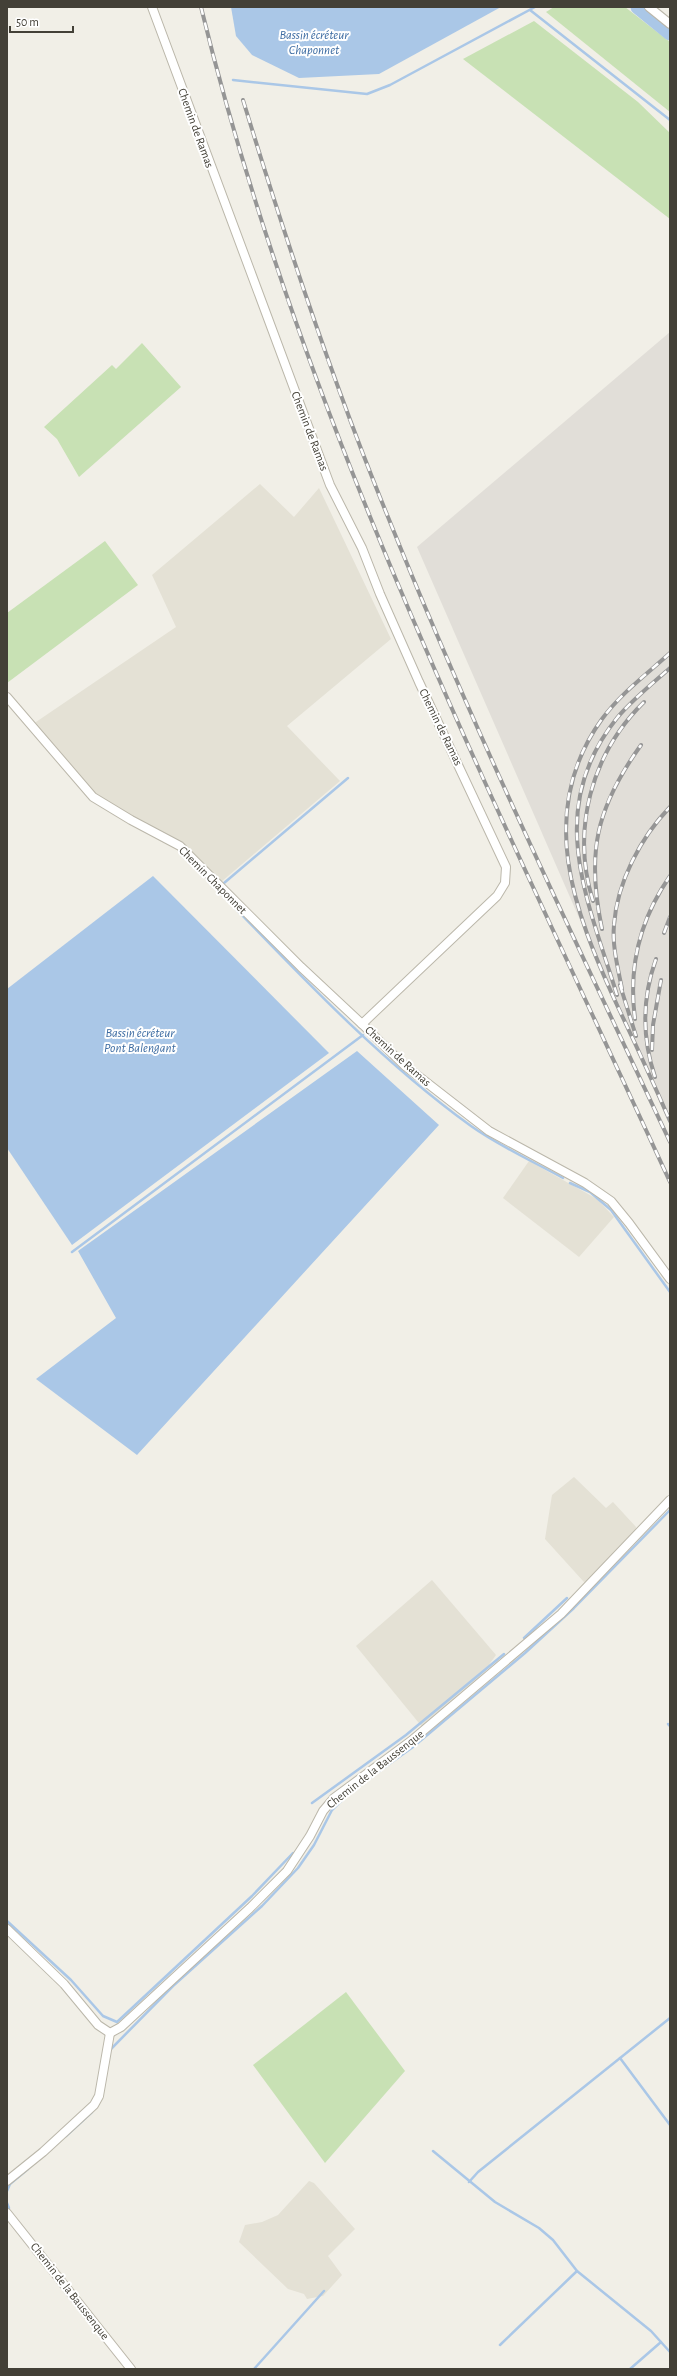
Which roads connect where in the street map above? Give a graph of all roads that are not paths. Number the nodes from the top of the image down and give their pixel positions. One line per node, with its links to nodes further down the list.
1 (152, 7): 5 (street, Chemin de Ramas)
2 (649, 7): 3 (street)
3 (670, 24)
4 (7, 697): 5 (street, Chemin Chaponnet)
5 (362, 1024): 6 (street, Chemin de Ramas)
6 (670, 1279)
7 (670, 1500): 9 (street, Chemin de la Baussenque)
8 (7, 1929): 9 (street)
9 (110, 2033): 10 (street)
10 (7, 2181)
11 (7, 2214): 12 (street, Chemin de la Baussenque)
12 (131, 2369)

